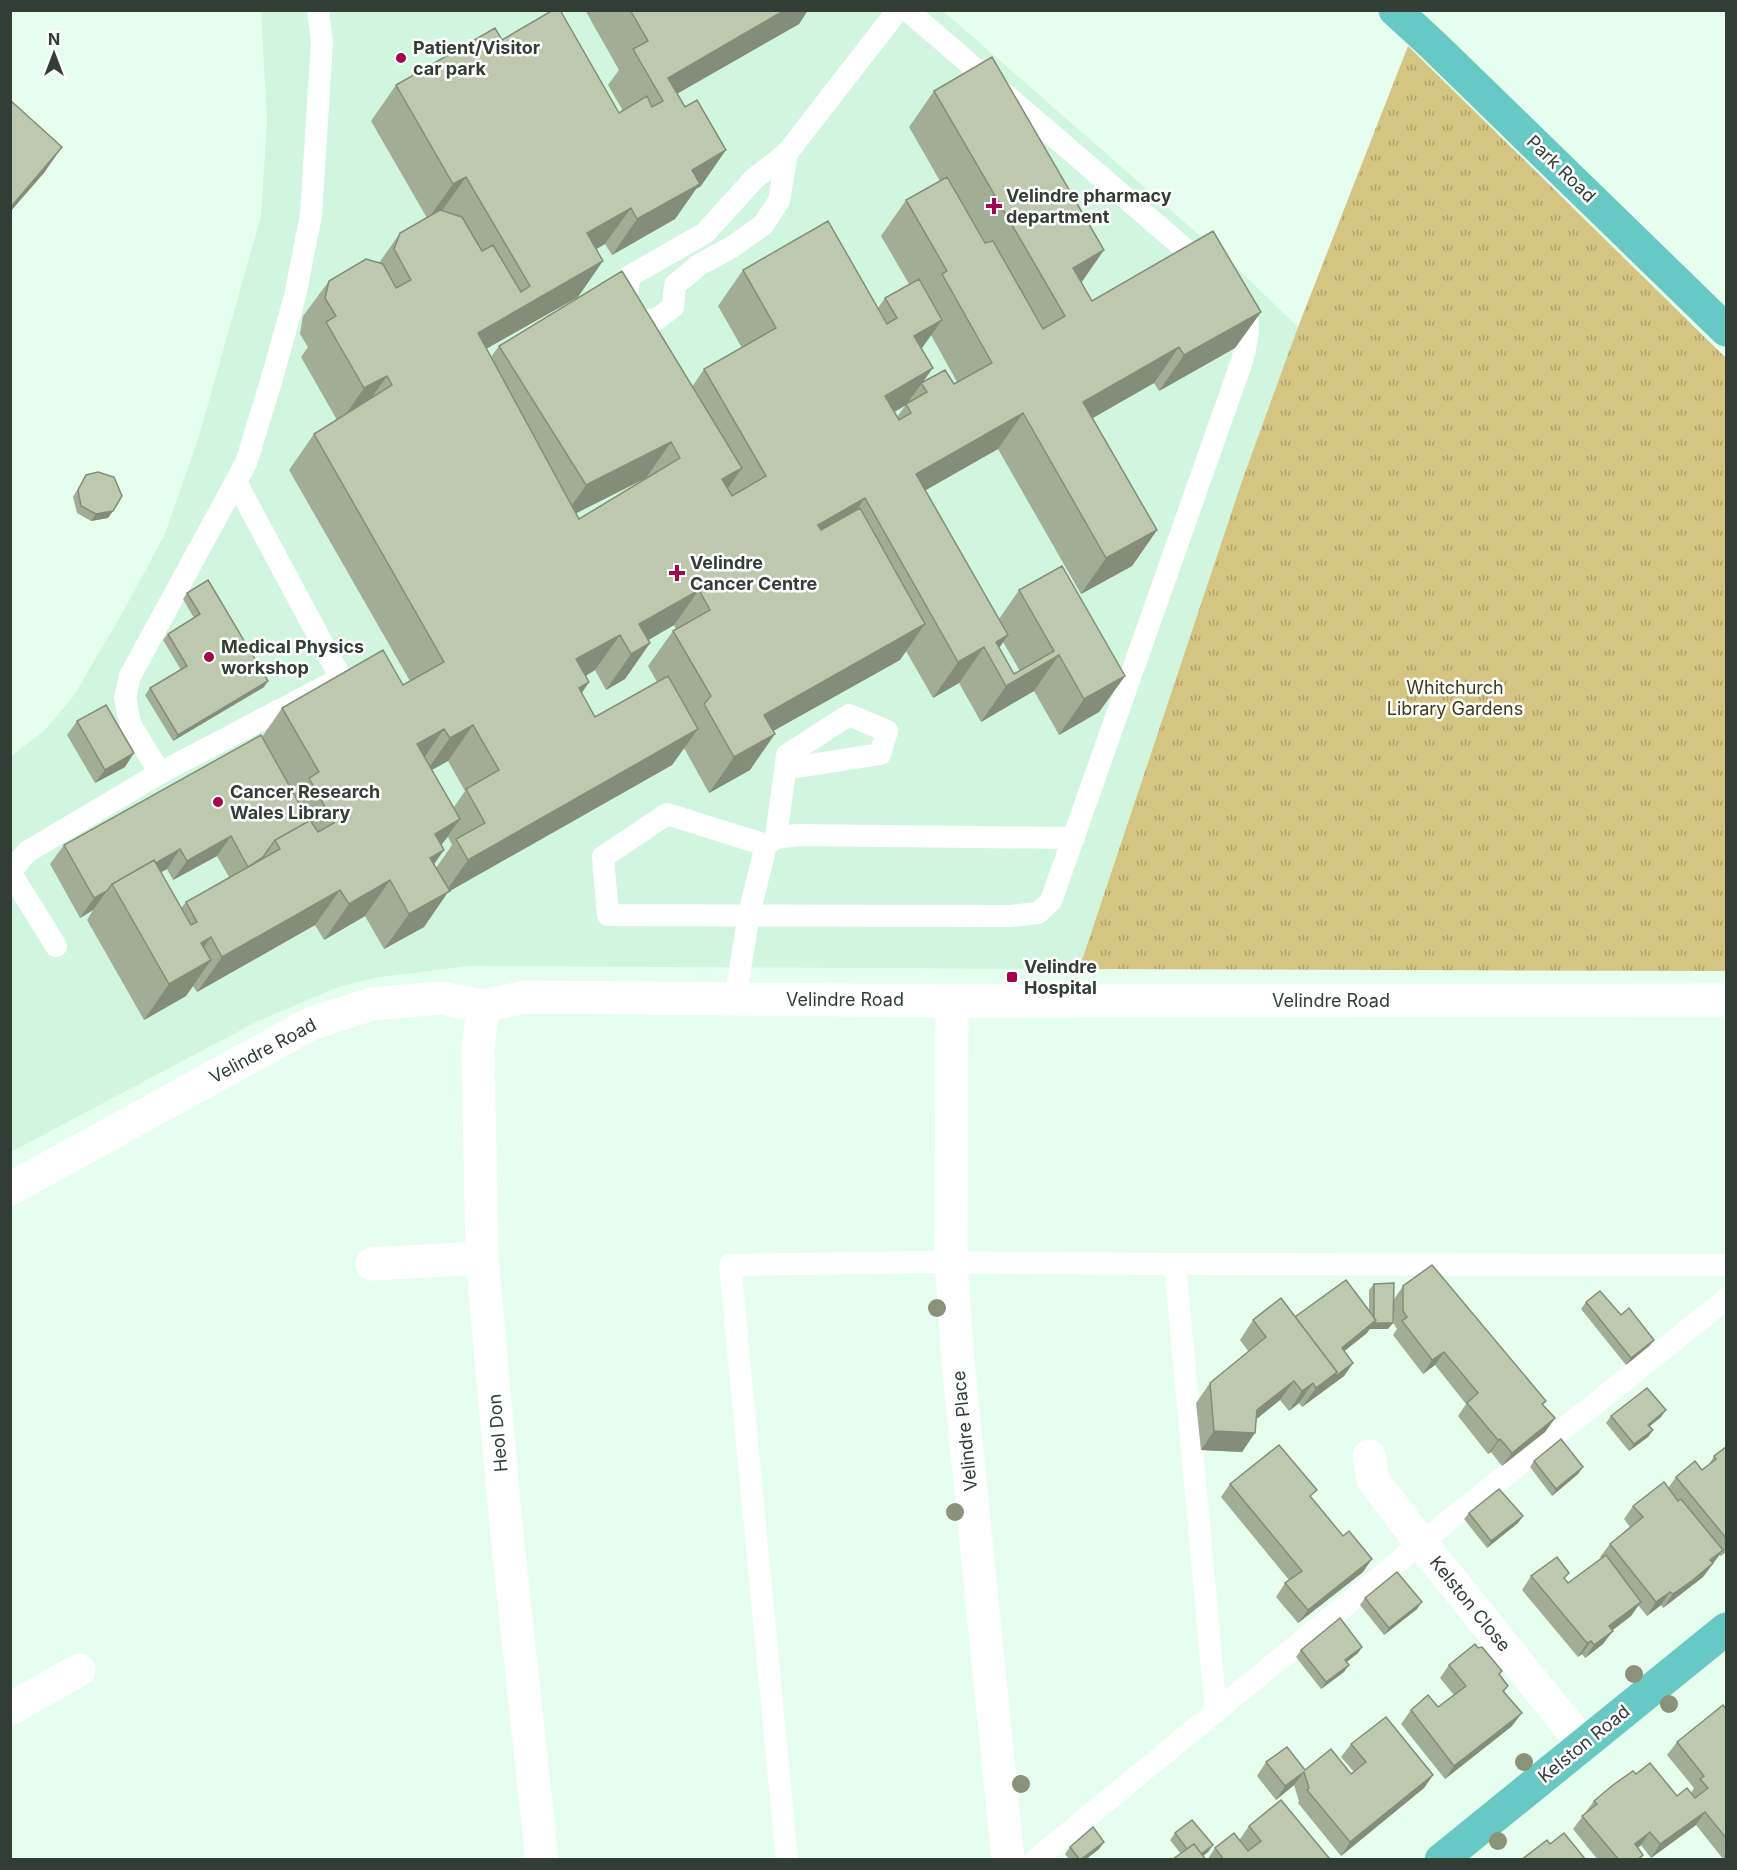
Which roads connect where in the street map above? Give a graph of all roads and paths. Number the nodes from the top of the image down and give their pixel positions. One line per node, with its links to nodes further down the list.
1 (318, 10): 7 (lane)
2 (898, 10): 5 (lane)
3 (1395, 10): 6 (main road, Park Road)
4 (921, 15): 10 (lane)
5 (786, 153): 5 (lane)
6 (1726, 330)
7 (236, 482): 9 (lane); 9 (lane)
8 (785, 769): 11 (lane)
9 (160, 773): 12 (lane)
10 (1074, 838): 11 (lane); 13 (lane)
11 (771, 841): 13 (lane); 13 (lane)
12 (10, 872): 14 (lane)
13 (749, 914): 15 (lane)
14 (56, 946)
15 (735, 1000): 17 (street, Velindre Road); 18 (street, Velindre Road)
16 (1726, 1000): 17 (street, Velindre Road)
17 (952, 1001): 21 (street, Velindre Place)
18 (483, 1006): 19 (street, Velindre Road); 20 (street, Heol Don)
19 (14, 1180)
20 (483, 1258): 22 (street); 33 (street, Heol Don)
21 (951, 1262): 23 (lane); 34 (lane); 35 (street, Velindre Place)
22 (372, 1264)
23 (1175, 1264): 24 (lane); 31 (lane)
24 (1726, 1265)
25 (1726, 1299): 27 (lane)
26 (1369, 1456): 27 (street, Kelston Close)
27 (1420, 1543): 31 (lane); 32 (street, Kelston Close)
28 (1726, 1629): 32 (main road, Kelston Road)
29 (79, 1670): 30 (street)
30 (10, 1709)
31 (1216, 1712): 36 (lane)
32 (1583, 1744): 37 (main road, Kelston Road)
33 (542, 1860)
34 (787, 1860)
35 (1008, 1860)
36 (1035, 1860)
37 (1441, 1860)

